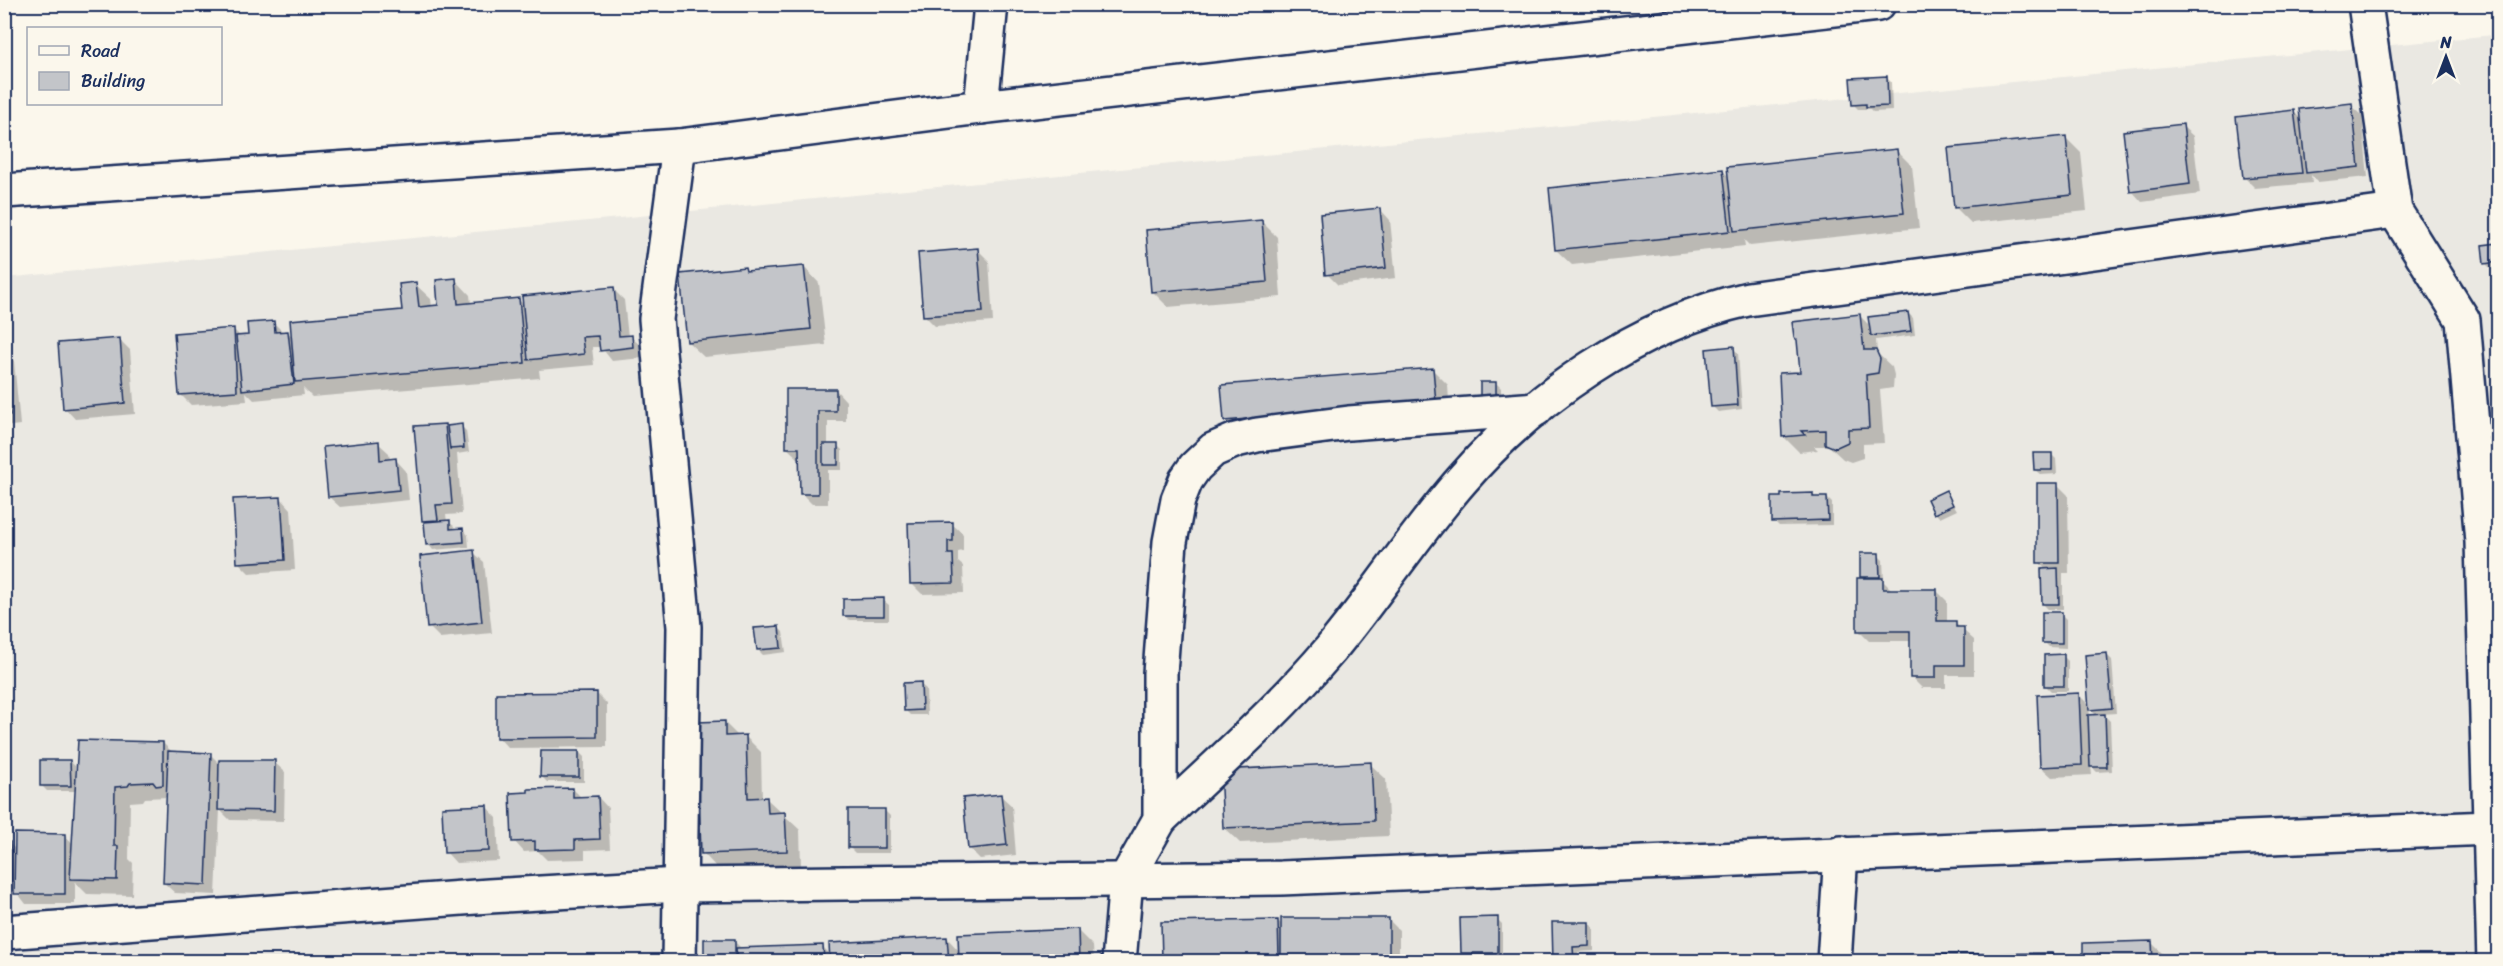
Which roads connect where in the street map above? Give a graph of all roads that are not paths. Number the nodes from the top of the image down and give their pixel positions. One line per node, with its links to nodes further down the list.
1 (991, 4): 4 (street)
2 (1878, 4): 4 (street)
3 (2364, 4): 7 (street)
4 (981, 107): 5 (street)
5 (679, 146): 6 (street); 13 (street)
6 (4, 191)
7 (2395, 211): 8 (street); 10 (street)
8 (1536, 409): 9 (street); 9 (street)
9 (1160, 819): 12 (street)
10 (2489, 828): 11 (street); 18 (street)
11 (1841, 853): 12 (street); 17 (street)
12 (1126, 879): 13 (street); 16 (street)
13 (679, 885): 14 (street); 15 (street)
14 (4, 932)
15 (679, 962)
16 (1119, 962)
17 (1834, 962)
18 (2494, 962)

